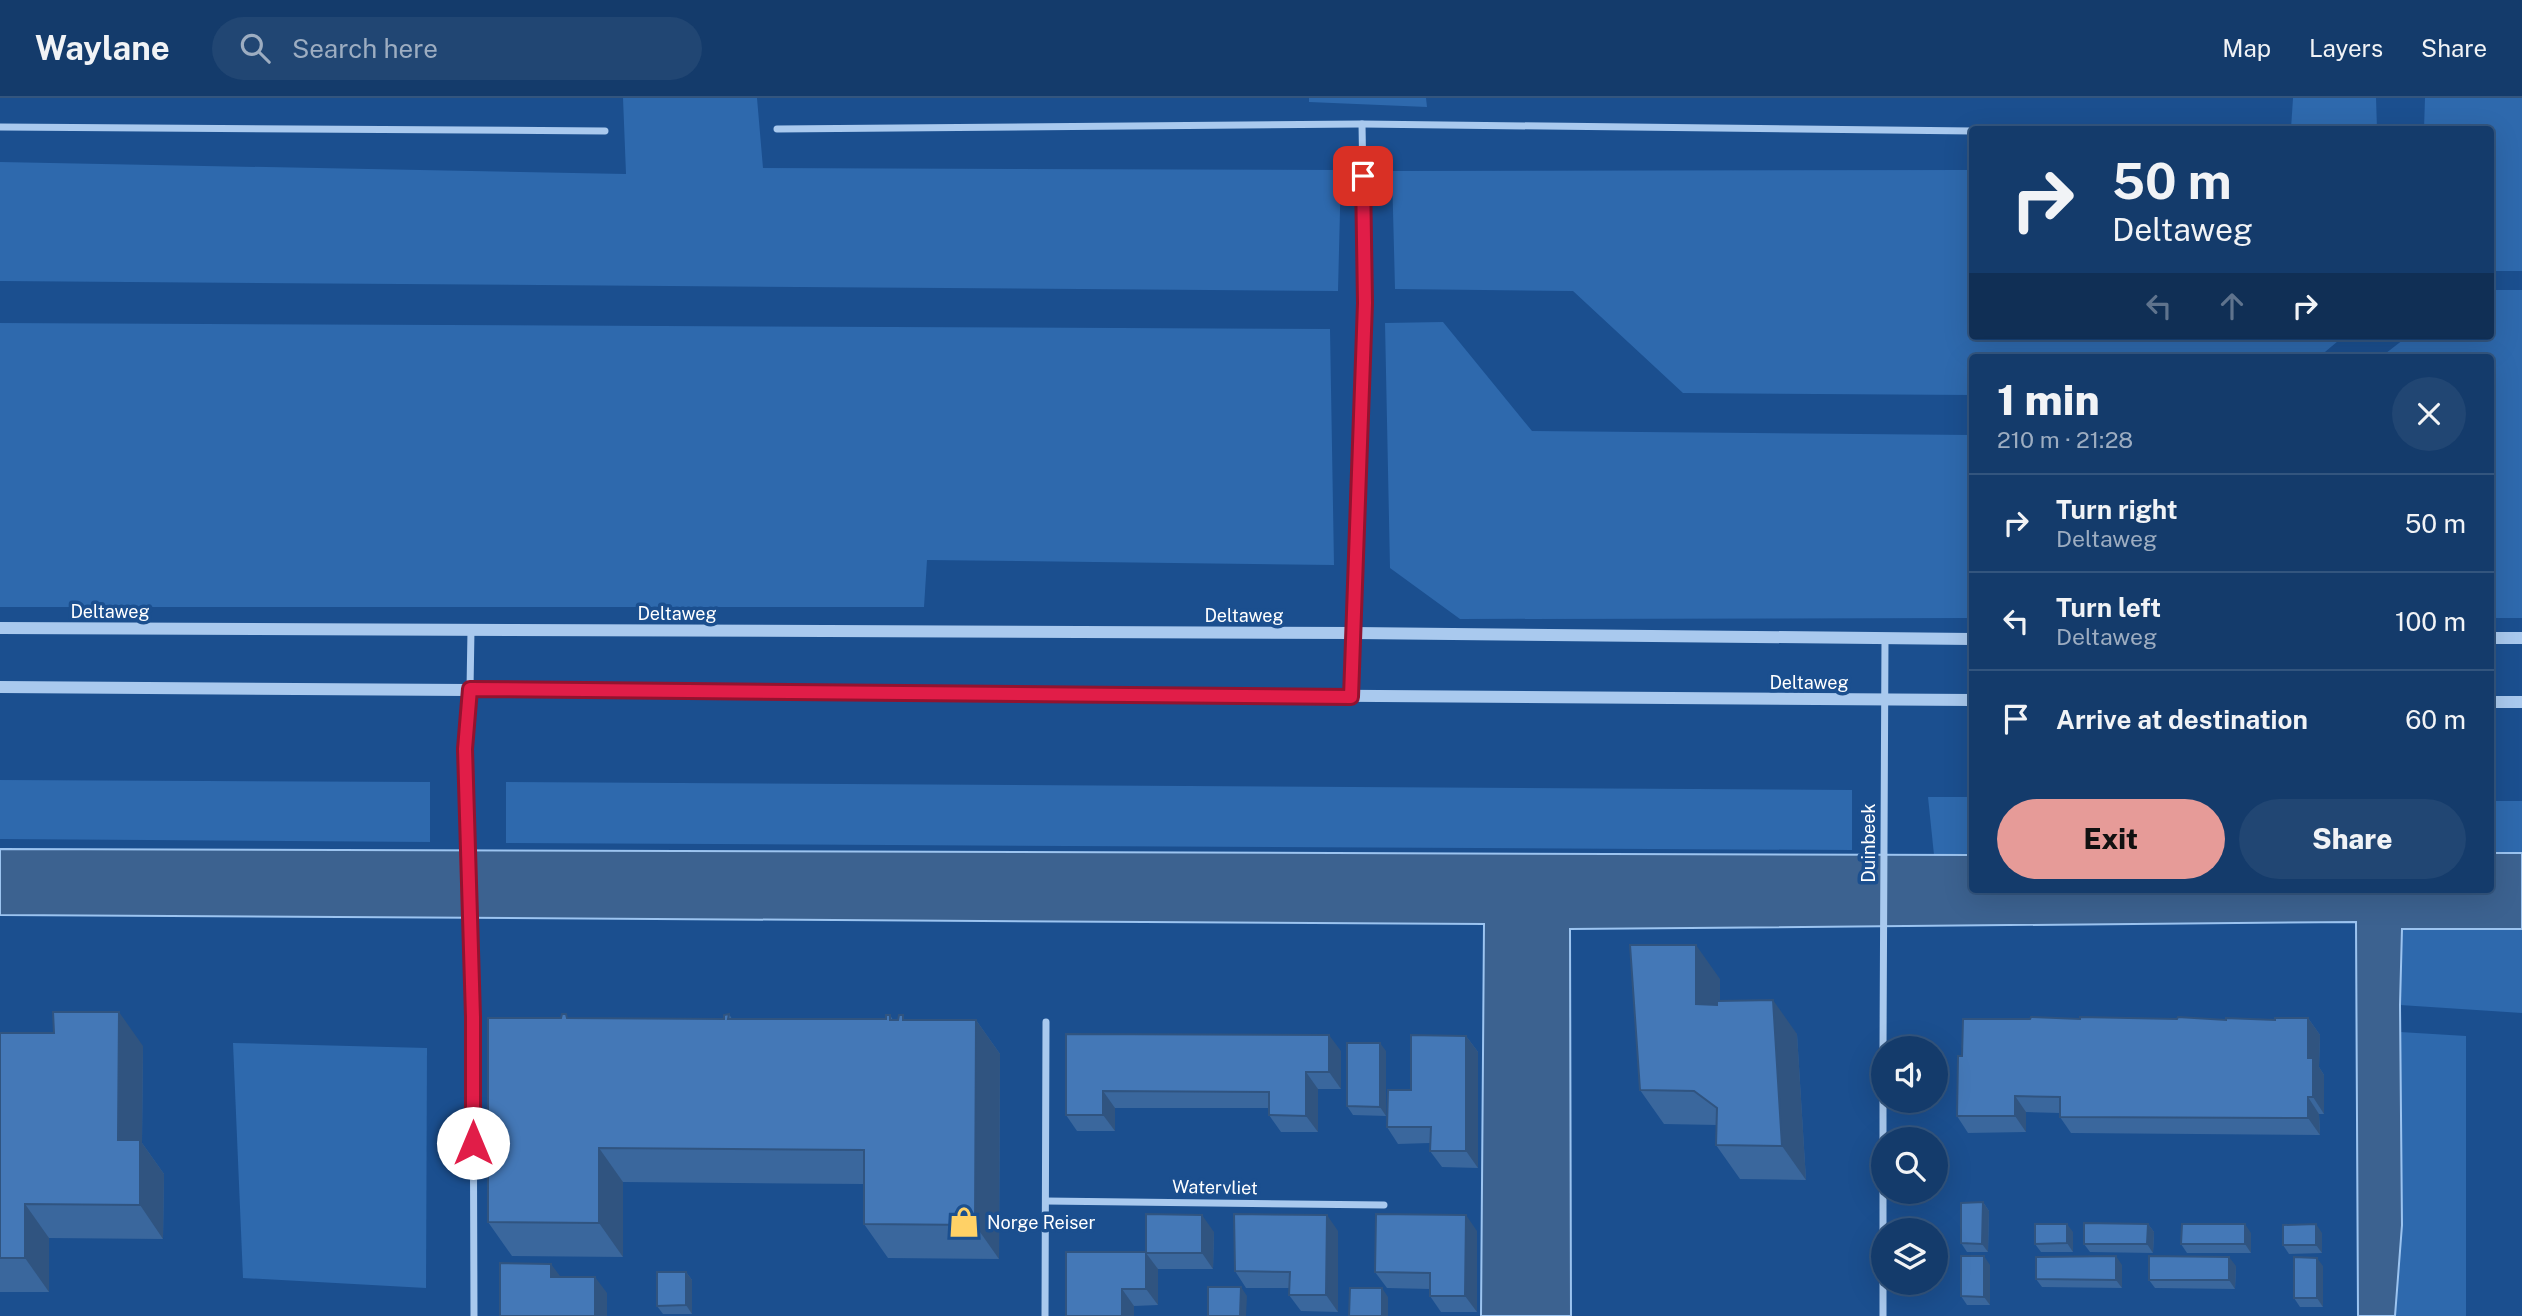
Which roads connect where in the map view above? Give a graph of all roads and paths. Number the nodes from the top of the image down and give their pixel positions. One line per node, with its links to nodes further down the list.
1 (1362, 124): 3 (street); 5 (street); 8 (street)
2 (0, 127): 4 (street)
3 (777, 129)
4 (605, 131)
5 (1969, 131)
6 (0, 628): 7 (street, Deltaweg)
7 (471, 630): 8 (street, Deltaweg); 14 (street)
8 (1354, 633): 11 (street, Deltaweg); 15 (street)
9 (2494, 638): 10 (street)
10 (2522, 638)
11 (1885, 639): 12 (street, Deltaweg); 16 (street, Duinbeek)
12 (1969, 639)
13 (0, 687): 14 (street, Deltaweg)
14 (470, 689): 15 (street, Deltaweg); 25 (street)
15 (1351, 697): 16 (street, Deltaweg)
16 (1885, 700): 17 (street, Deltaweg); 21 (street, Duinbeek)
17 (1969, 700)
18 (2494, 702): 19 (street)
19 (2522, 702)
20 (1046, 1022): 22 (street)
21 (1883, 1036)
22 (1046, 1201): 23 (street, Watervliet); 26 (street)
23 (1384, 1205)
24 (1883, 1295): 27 (street)
25 (474, 1316)
26 (1045, 1316)
27 (1883, 1316)

